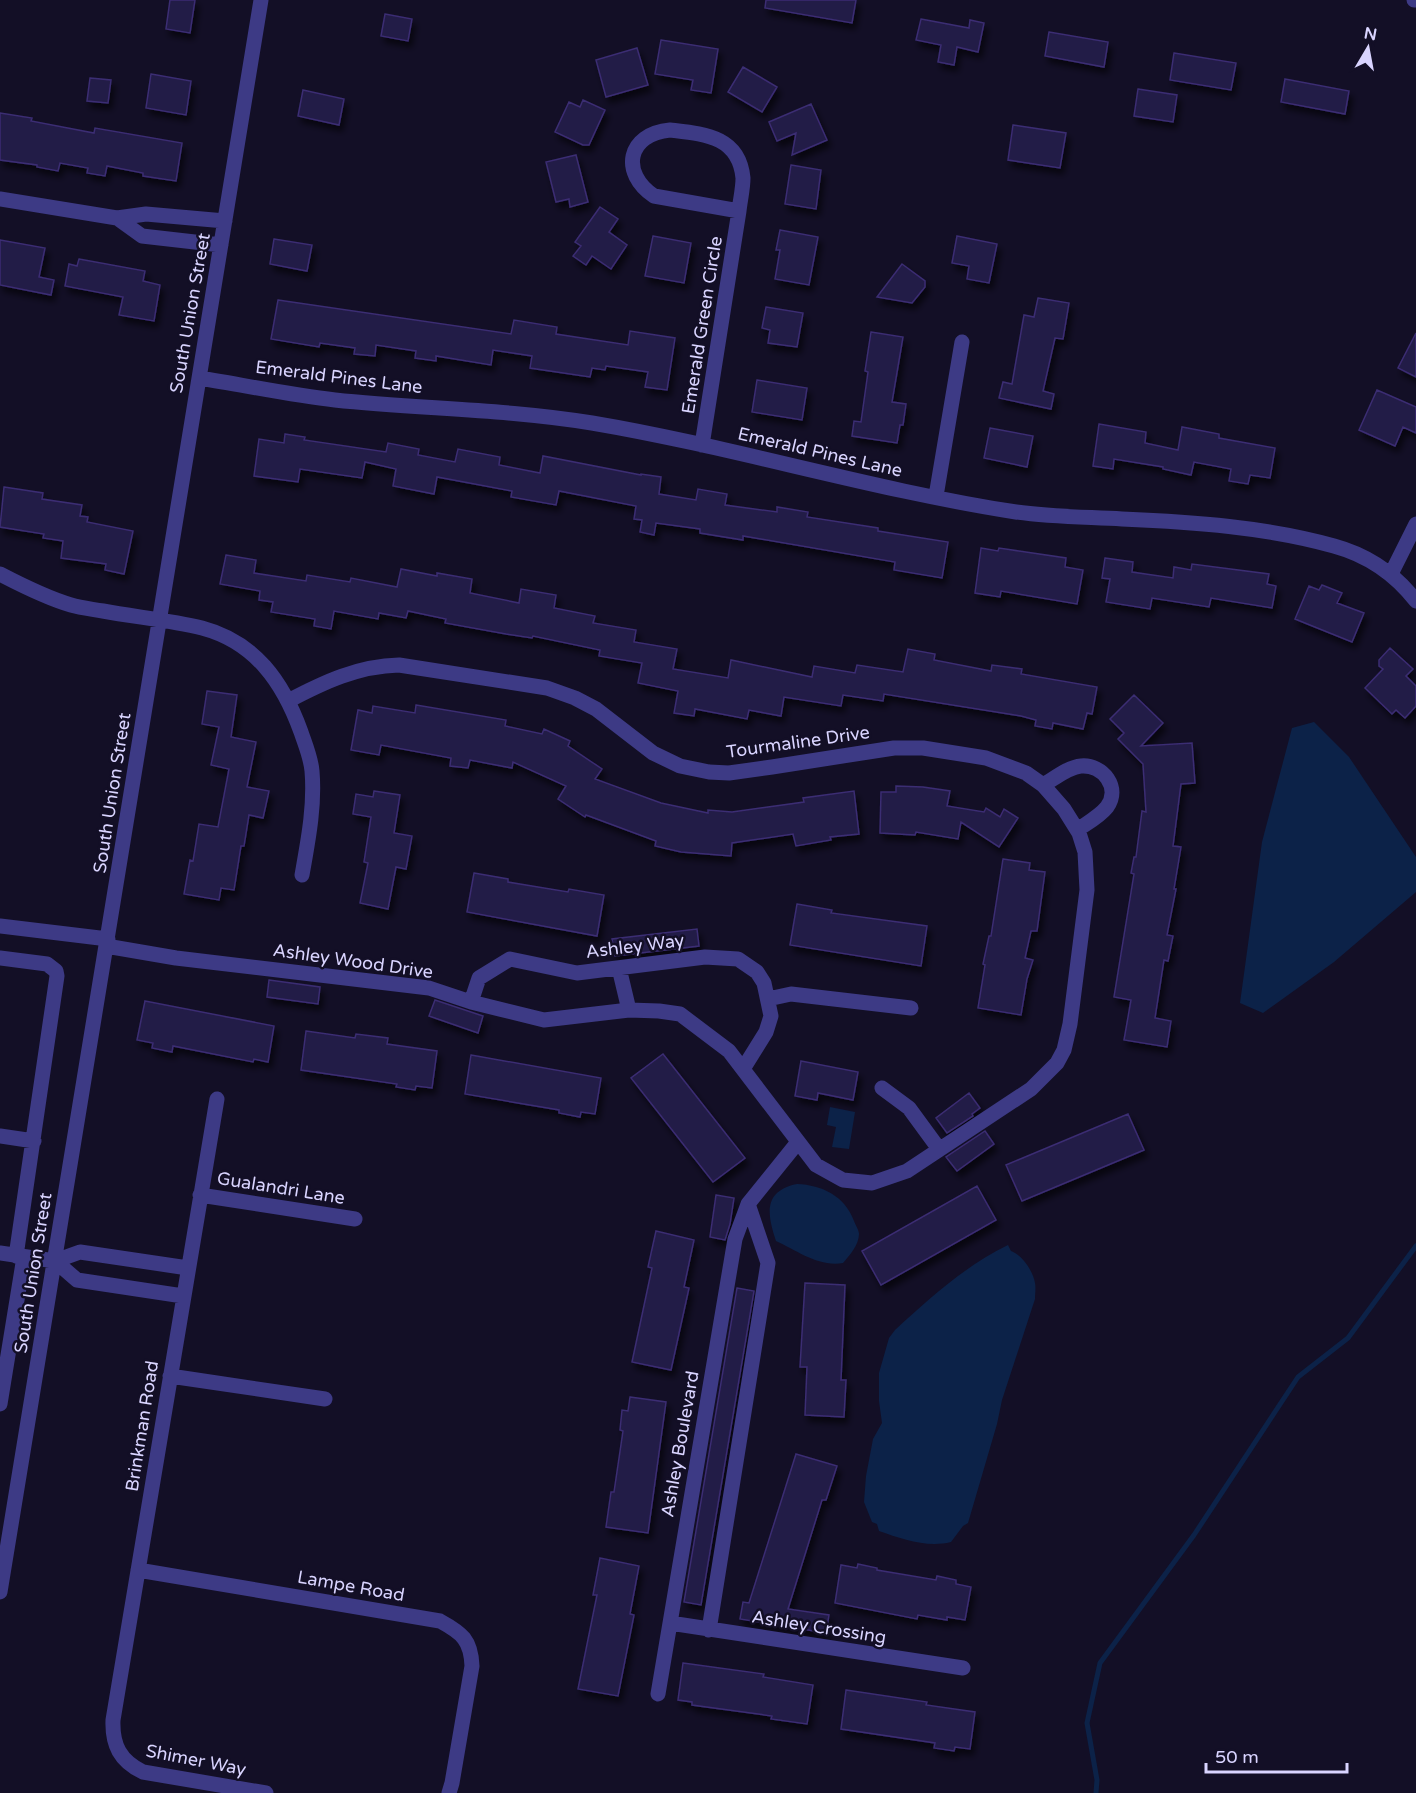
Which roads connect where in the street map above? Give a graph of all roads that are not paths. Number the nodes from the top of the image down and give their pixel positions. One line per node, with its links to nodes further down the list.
1 (261, 0): 5 (street, South Union Street)
2 (0, 199): 4 (street)
3 (739, 211): 3 (street, Emerald Green Circle); 9 (street, Emerald Green Circle)
4 (117, 218): 5 (street); 6 (street)
5 (225, 221): 6 (street, South Union Street)
6 (221, 245): 8 (street, South Union Street)
7 (962, 342): 10 (street)
8 (199, 378): 9 (street, Emerald Pines Lane); 15 (street, South Union Street)
9 (702, 445): 10 (street, Emerald Pines Lane)
10 (936, 496): 13 (street, Emerald Pines Lane)
11 (1416, 524): 13 (street)
12 (0, 574): 15 (street)
13 (1391, 574): 14 (street, Emerald Pines Lane)
14 (1416, 601)
15 (160, 621): 16 (street); 21 (street, South Union Street)
16 (288, 701): 17 (street, Tourmaline Drive); 19 (street)
17 (1043, 785): 18 (street, Tourmaline Drive); 18 (street)
18 (1077, 830): 28 (street, Tourmaline Drive)
19 (302, 876)
20 (0, 926): 21 (street, Ashley Wood Drive)
21 (107, 943): 25 (street, Ashley Wood Drive); 41 (street, South Union Street)
22 (0, 958): 33 (street, South Union Street)
23 (619, 968): 24 (street, Ashley Way); 25 (street, Ashley Way); 27 (street)
24 (768, 999): 26 (street); 29 (street, Ashley Way)
25 (471, 1002): 27 (street, Ashley Wood Drive)
26 (911, 1008)
27 (628, 1010): 29 (street, Ashley Wood Drive)
28 (1057, 1064): 35 (street, Ashley Wood Drive)
29 (743, 1069): 34 (street, Ashley Wood Drive)
30 (882, 1088): 35 (street)
31 (217, 1099): 36 (street, Brinkman Road)
32 (0, 1136): 33 (street)
33 (34, 1141): 40 (street, South Union Street)
34 (798, 1142): 35 (street, Ashley Wood Drive); 37 (street, Ashley Boulevard)
35 (939, 1149)
36 (200, 1195): 38 (street, Gualandri Lane); 42 (street, Brinkman Road)
37 (748, 1204): 49 (street, Ashley Boulevard); 50 (street)
38 (355, 1219)
39 (0, 1253): 40 (street)
40 (20, 1256): 41 (street); 46 (street, South Union Street)
41 (55, 1262): 42 (street); 43 (street); 48 (street, South Union Street)
42 (188, 1268): 43 (street, Brinkman Road)
43 (183, 1296): 44 (street, Brinkman Road)
44 (170, 1376): 45 (street); 47 (street, Brinkman Road)
45 (325, 1399)
46 (0, 1404)
47 (138, 1570): 53 (street, Brinkman Road); 55 (street, Lampe Road)
48 (0, 1592)
49 (670, 1623): 50 (street, Ashley Crossing); 52 (street, Ashley Boulevard)
50 (710, 1630): 51 (street, Ashley Crossing)
51 (963, 1668)
52 (658, 1694)
53 (122, 1757): 54 (street, Shimer Way)
54 (266, 1793)
55 (449, 1793)

